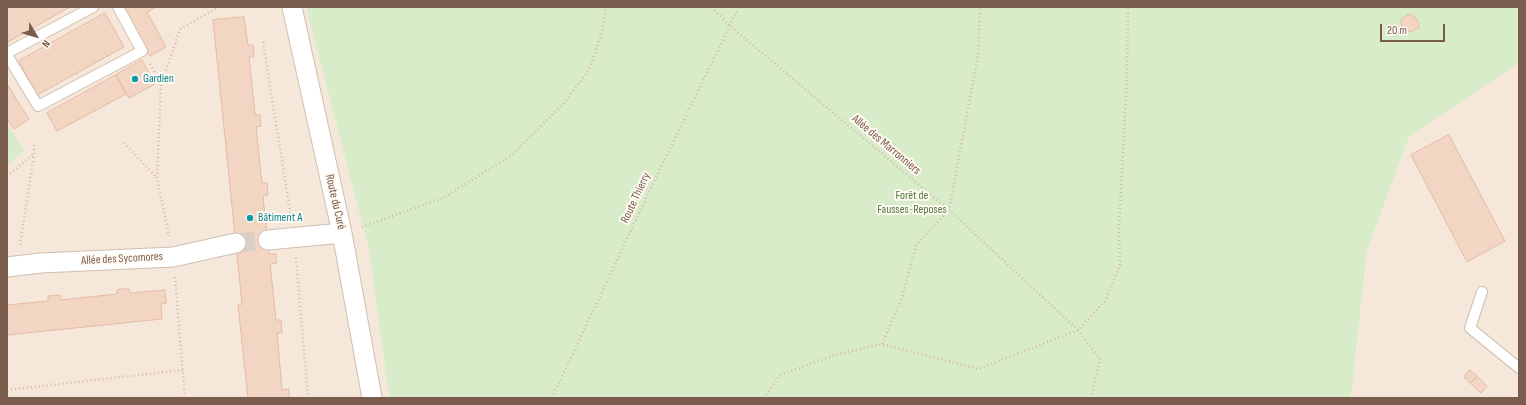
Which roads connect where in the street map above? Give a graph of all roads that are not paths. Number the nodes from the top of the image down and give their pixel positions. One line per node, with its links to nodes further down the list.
1 (92, 7): 4 (lane)
2 (118, 7): 4 (lane)
3 (292, 7): 5 (street, Route du Curé)
4 (7, 54)
5 (342, 233): 6 (street); 11 (street, Route du Curé)
6 (268, 240)
7 (236, 243): 8 (street, Allée des Sycomores)
8 (12, 266)
9 (1482, 292): 10 (lane)
10 (1519, 368)
11 (372, 398)

